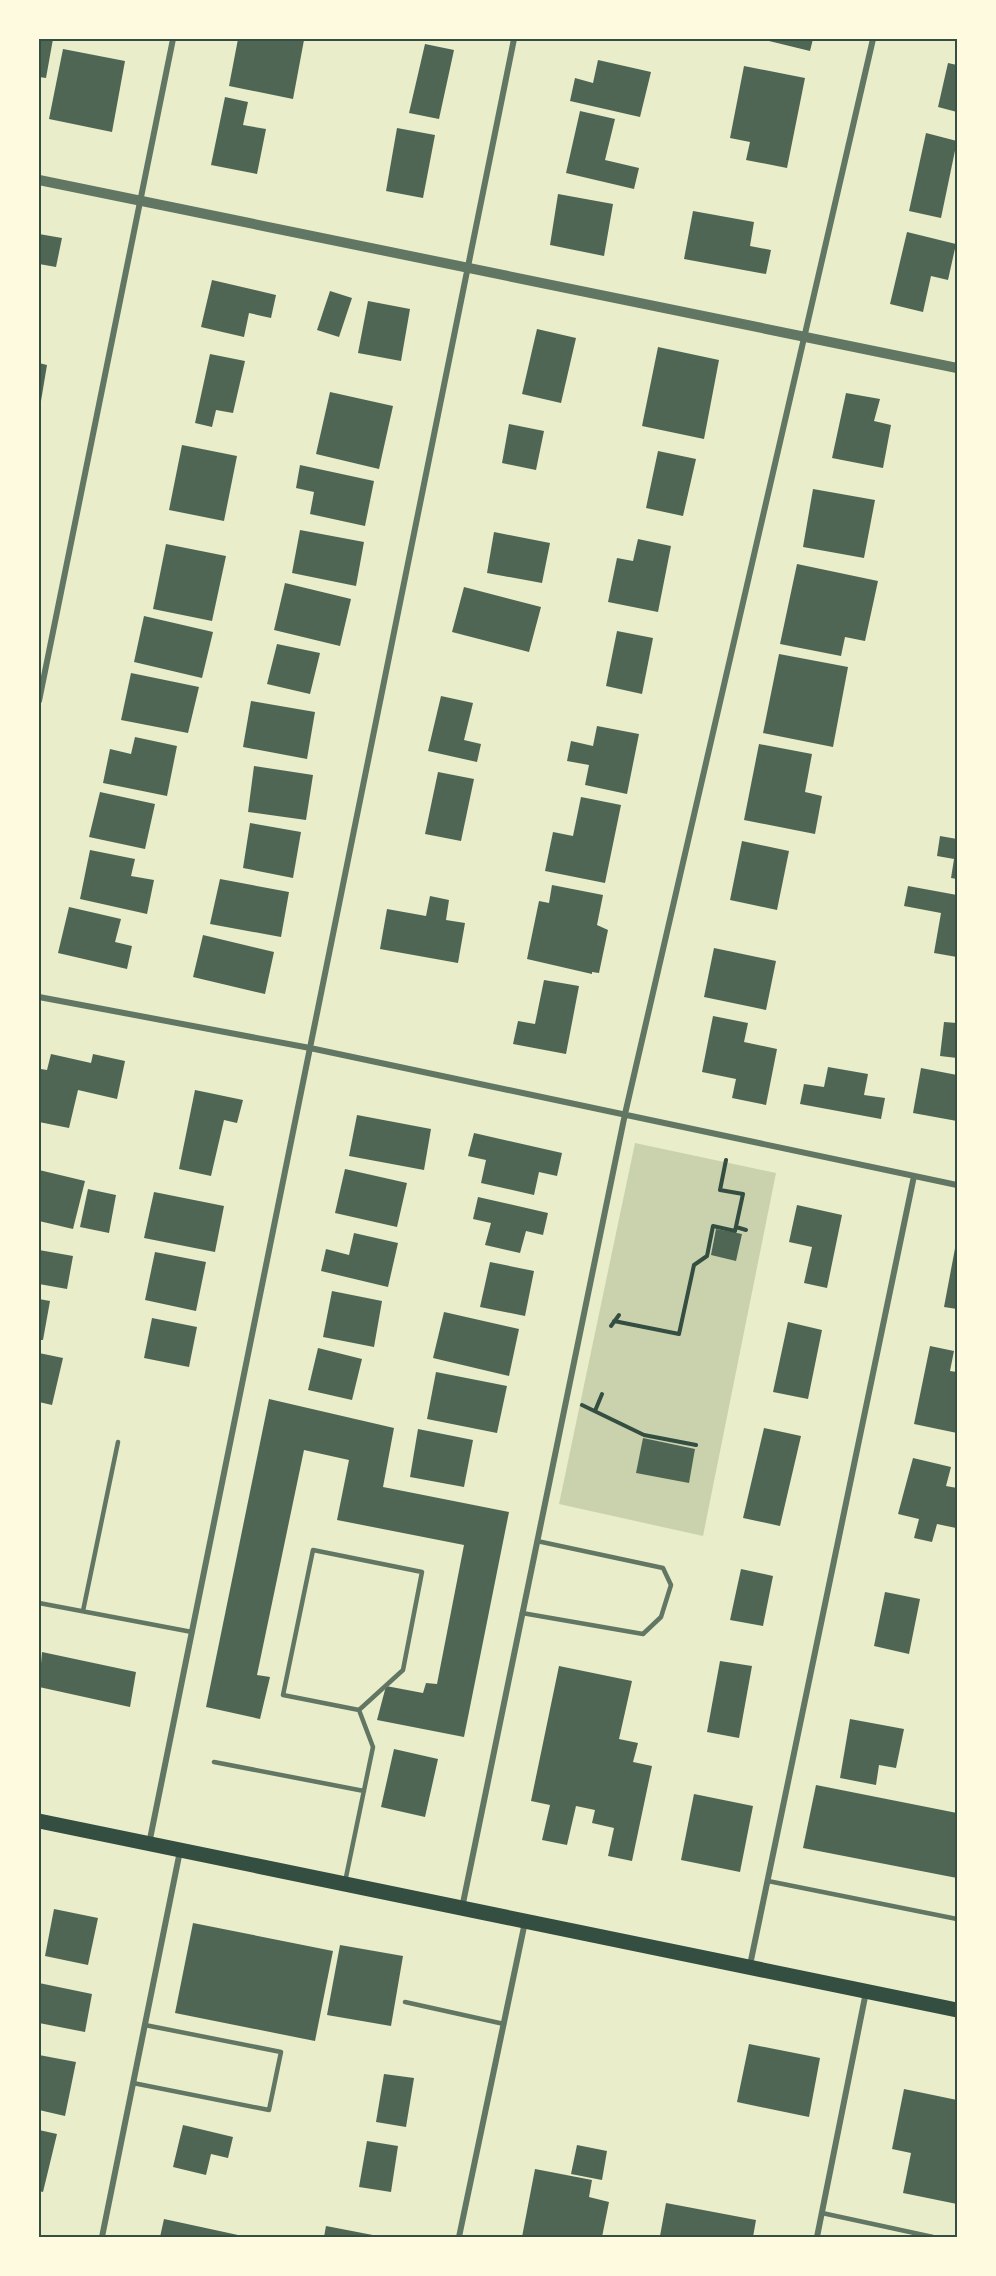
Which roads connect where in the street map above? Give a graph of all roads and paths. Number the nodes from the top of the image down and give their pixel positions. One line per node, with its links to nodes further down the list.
1 (172, 39): 5 (street)
2 (514, 39): 6 (street)
3 (873, 39): 7 (street)
4 (39, 180): 5 (street)
5 (140, 201): 6 (street); 9 (street)
6 (468, 267): 7 (street); 11 (street)
7 (804, 336): 8 (street); 12 (street)
8 (957, 368)
9 (39, 701)
10 (39, 997): 11 (street)
11 (310, 1048): 12 (street); 28 (street)
12 (625, 1114): 14 (street); 24 (street)
13 (726, 1160): 16 (path)
14 (914, 1176): 15 (street); 35 (street)
15 (957, 1185)
16 (736, 1227): 17 (path); 18 (path)
17 (746, 1230)
18 (619, 1315)
19 (602, 1394): 21 (path)
20 (578, 1403): 21 (path)
21 (595, 1411): 23 (path)
22 (118, 1442): 26 (lane)
23 (696, 1445)
24 (537, 1541): 27 (street); 27 (lane)
25 (39, 1603): 26 (lane)
26 (83, 1611): 28 (lane)
27 (522, 1613): 37 (street)
28 (192, 1632): 33 (street)
29 (359, 1710): 29 (lane); 31 (lane)
30 (214, 1762): 31 (lane)
31 (364, 1791): 36 (lane)
32 (39, 1821): 33 (main road)
33 (148, 1844): 34 (main road)
34 (180, 1850): 36 (main road); 45 (street)
35 (768, 1881): 38 (lane); 40 (street)
36 (345, 1885): 37 (main road)
37 (462, 1908): 39 (main road)
38 (957, 1919)
39 (525, 1922): 40 (main road); 44 (street)
40 (750, 1967): 41 (main road)
41 (867, 1991): 43 (main road); 47 (street)
42 (405, 2002): 44 (lane)
43 (957, 2010)
44 (504, 2024): 49 (street)
45 (145, 2025): 46 (street); 46 (lane)
46 (133, 2083): 48 (street)
47 (822, 2213): 50 (street); 51 (lane)
48 (102, 2237)
49 (459, 2237)
50 (817, 2237)
51 (933, 2237)

